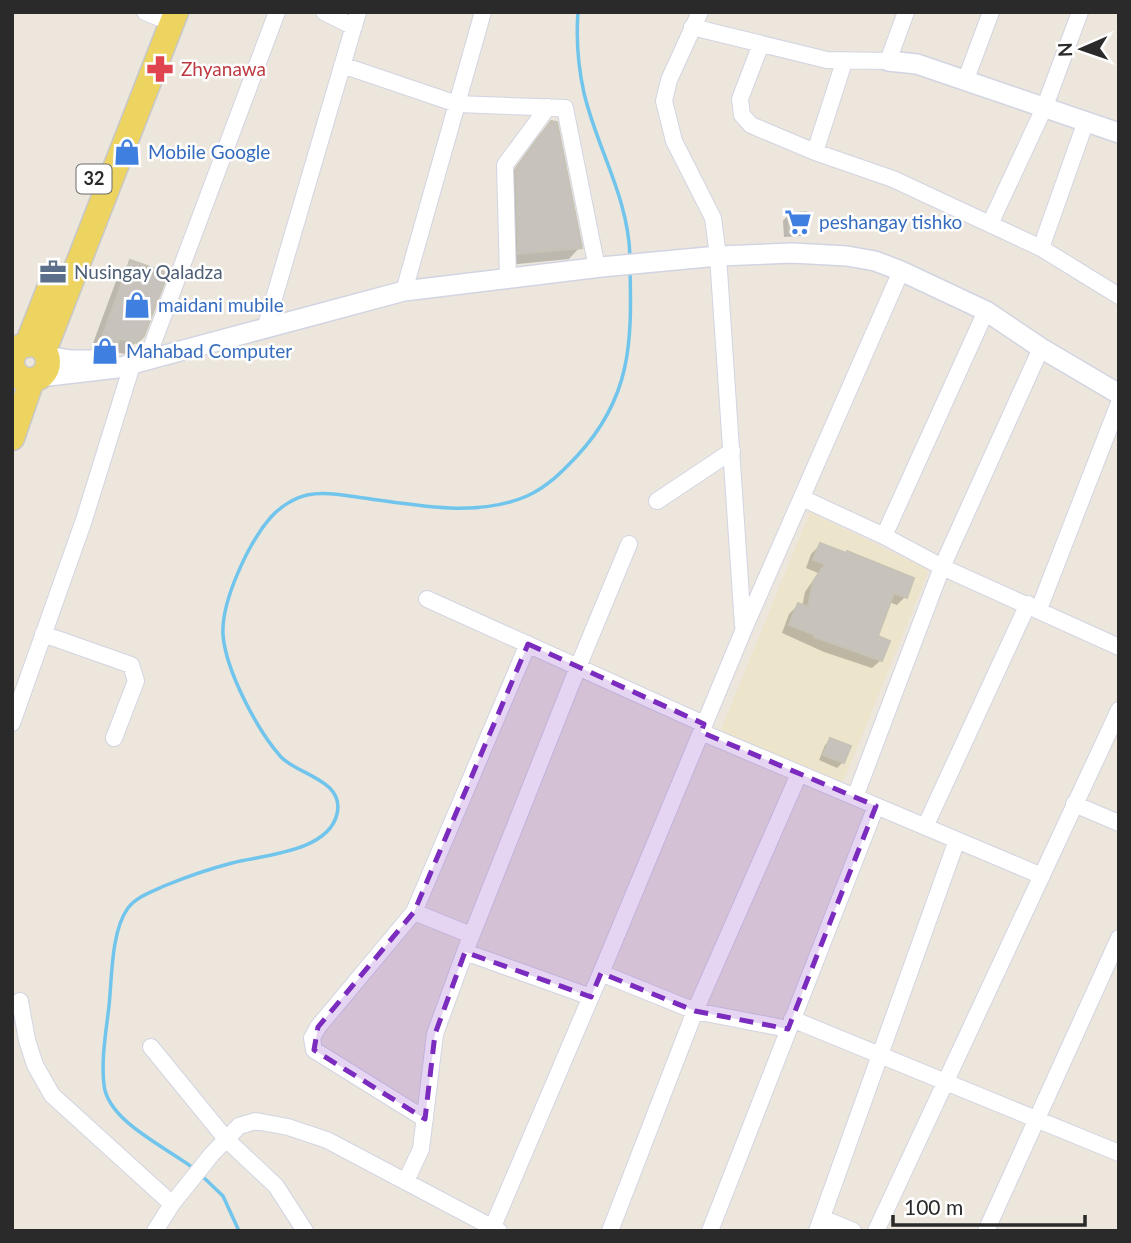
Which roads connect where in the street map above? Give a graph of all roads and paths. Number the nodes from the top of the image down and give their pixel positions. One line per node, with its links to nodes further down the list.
1 (277, 12): 32 (street)
2 (324, 12): 8 (street)
3 (483, 12): 15 (street)
4 (906, 12): 11 (street)
5 (991, 12): 14 (street)
6 (1080, 12): 16 (street)
7 (162, 15): 33 (main road, 32)
8 (356, 19): 13 (street)
9 (696, 19): 10 (street); 23 (street)
10 (761, 44): 12 (street); 20 (street)
11 (888, 61): 12 (street); 14 (street)
12 (844, 62): 20 (street)
13 (342, 65): 15 (street); 30 (street)
14 (966, 79): 16 (street)
15 (457, 104): 17 (street); 27 (street)
16 (1045, 106): 18 (street); 21 (street)
17 (548, 107): 24 (street); 26 (street)
18 (1086, 121): 19 (street); 22 (street)
19 (1119, 132)
20 (815, 152): 21 (street)
21 (990, 224): 22 (street)
22 (1041, 248): 28 (street)
23 (718, 256): 24 (street); 25 (street); 37 (street)
24 (599, 267): 26 (street)
25 (901, 271): 29 (street); 38 (street)
26 (508, 278): 27 (street)
27 (404, 290): 30 (street)
28 (1119, 296)
29 (986, 311): 31 (street); 40 (street)
30 (265, 328): 32 (street)
31 (1041, 348): 34 (street); 42 (street)
32 (140, 361): 33 (street); 46 (street)
33 (25, 365): 36 (main road, 32)
34 (1119, 394)
35 (1119, 403): 44 (street)
36 (12, 438)
37 (732, 451): 39 (street); 45 (street)
38 (802, 498): 40 (street); 45 (street)
39 (657, 501)
40 (884, 537): 42 (street)
41 (629, 544): 49 (street)
42 (942, 567): 44 (street); 55 (street)
43 (427, 599): 47 (street)
44 (1034, 607): 48 (street); 59 (street)
45 (744, 629): 52 (street)
46 (44, 634): 51 (street); 53 (street)
47 (528, 644): 49 (street); 62 (street)
48 (1119, 647)
49 (578, 667): 52 (street); 63 (street)
50 (1119, 710): 56 (street)
51 (12, 723)
52 (702, 728): 54 (street); 66 (street)
53 (114, 738)
54 (799, 774): 55 (street); 69 (street)
55 (855, 797): 57 (street)
56 (1074, 804): 58 (street); 61 (street)
57 (876, 806): 59 (street); 70 (street)
58 (1119, 822)
59 (925, 827): 60 (street)
60 (957, 840): 61 (street); 72 (street)
61 (1042, 876): 73 (street)
62 (414, 912): 63 (street); 74 (street)
63 (471, 935): 65 (street)
64 (1119, 938): 75 (street)
65 (465, 952): 67 (street); 74 (street)
66 (601, 973): 67 (street); 69 (street)
67 (591, 997): 81 (street)
68 (20, 1001): 79 (street)
69 (695, 1011): 70 (street); 84 (street)
70 (790, 1024): 72 (street); 85 (street)
71 (151, 1048): 76 (street)
72 (881, 1054): 73 (street); 80 (street)
73 (945, 1081): 75 (street); 87 (street)
74 (425, 1119): 78 (street)
75 (1036, 1120): 77 (street); 88 (street)
76 (226, 1139): 78 (street); 79 (street); 83 (street)
77 (1119, 1153)
78 (407, 1181): 81 (street)
79 (172, 1203): 82 (street)
80 (819, 1224): 86 (street)
81 (494, 1230)
82 (155, 1231)
83 (305, 1231)
84 (610, 1231)
85 (710, 1231)
86 (853, 1231)
87 (876, 1231)
88 (986, 1231)

